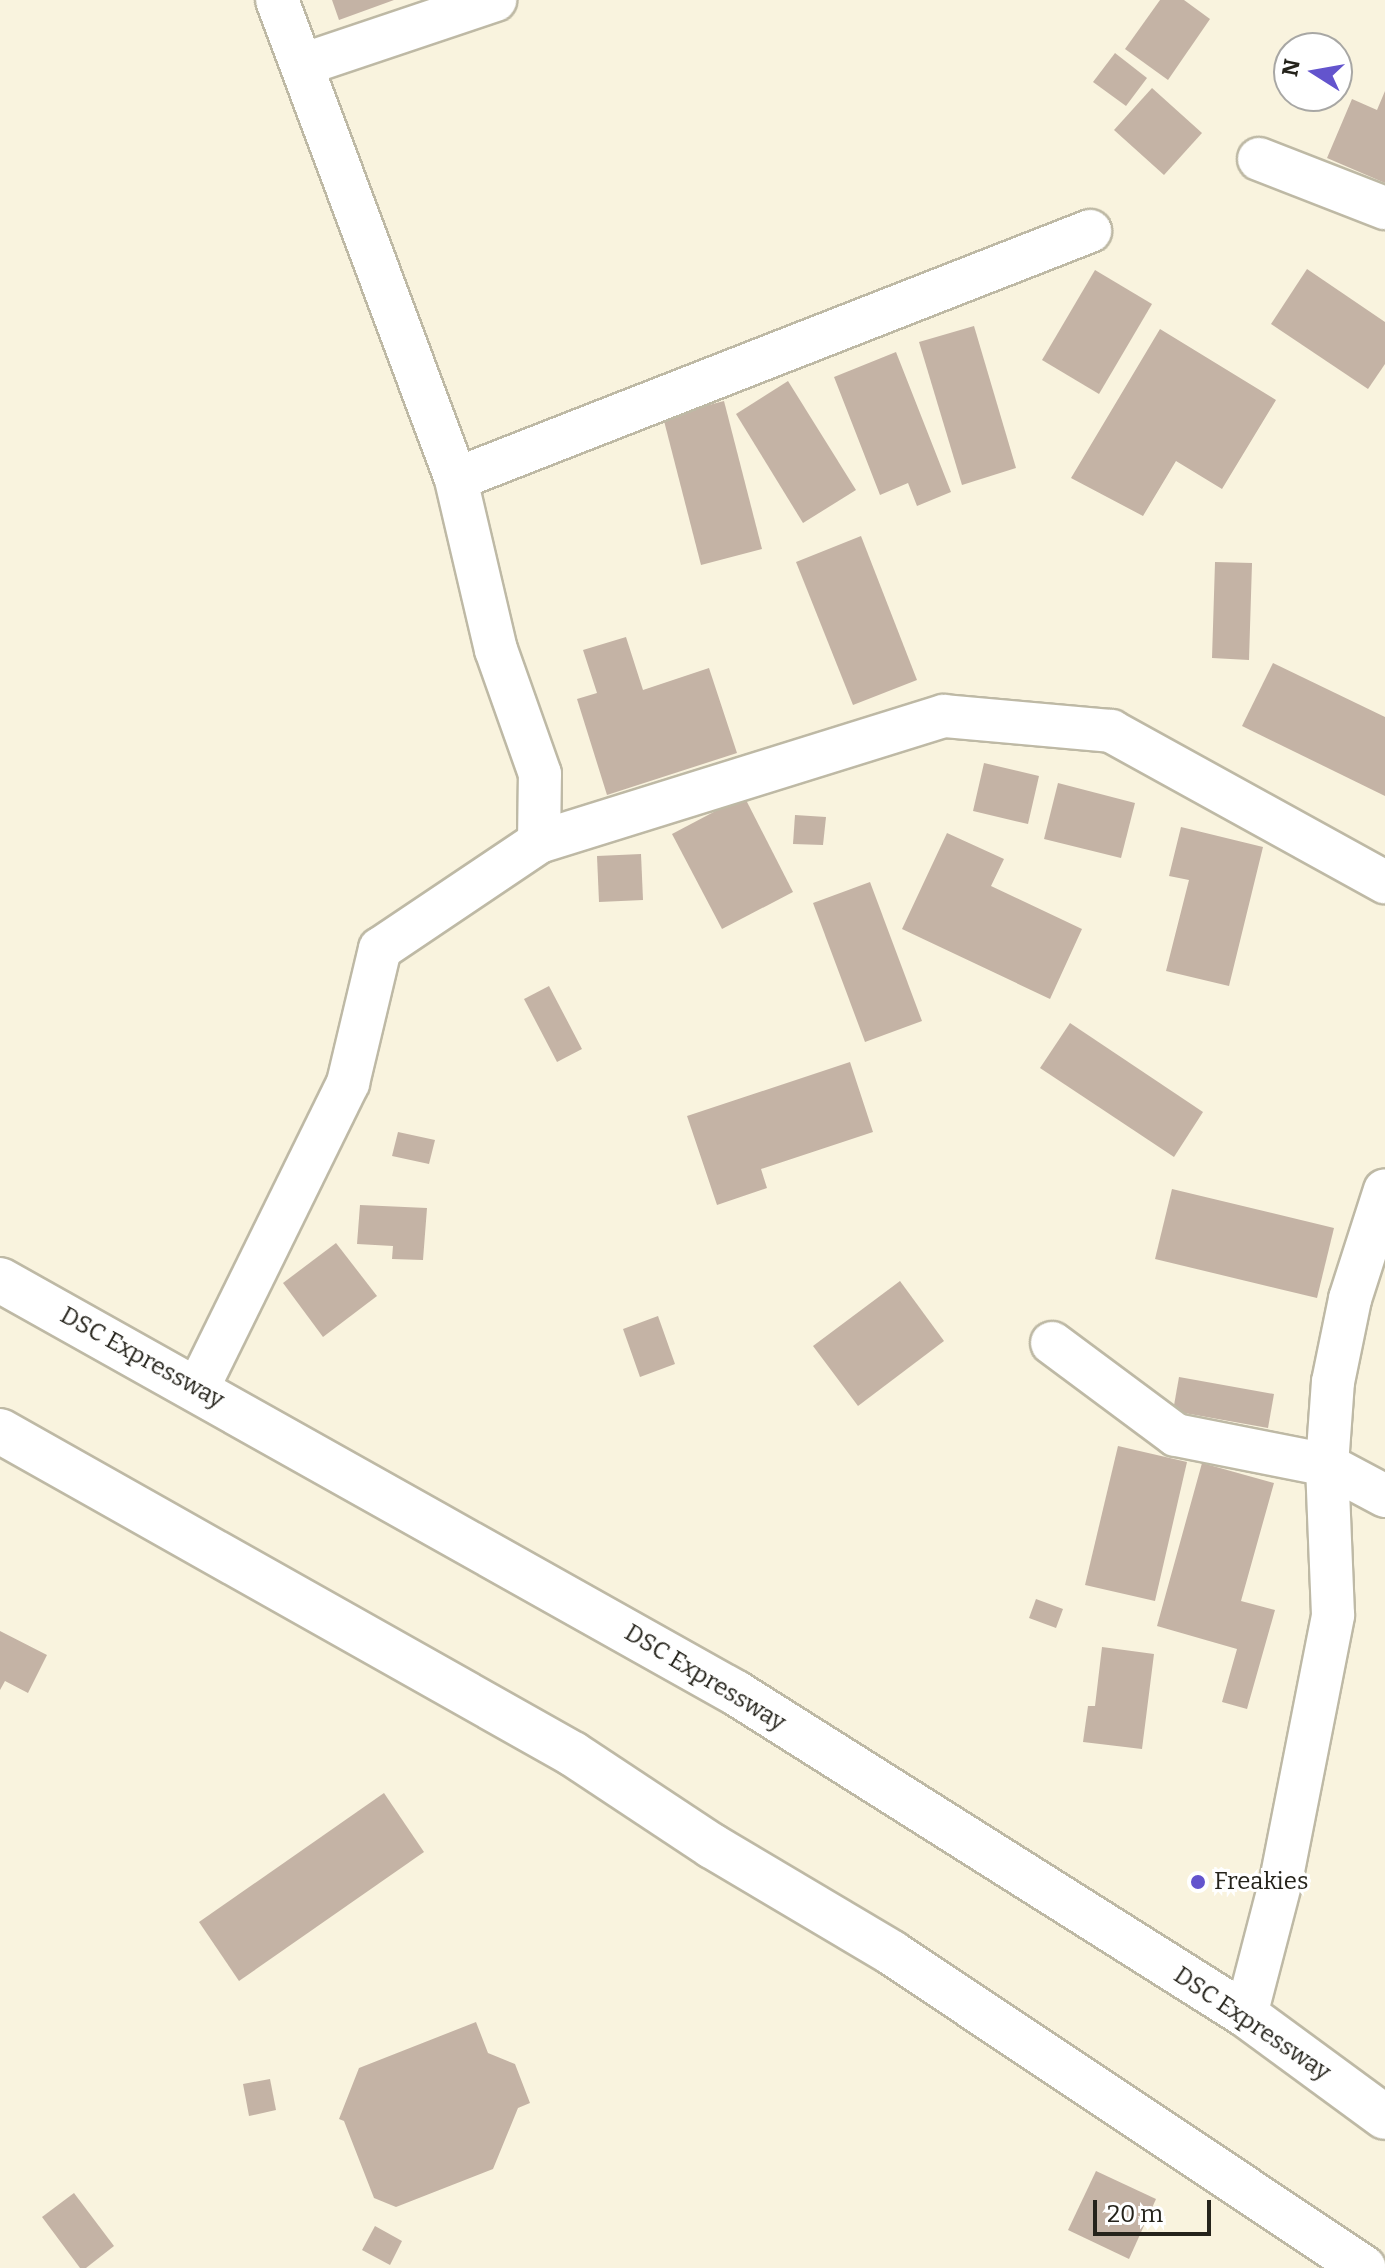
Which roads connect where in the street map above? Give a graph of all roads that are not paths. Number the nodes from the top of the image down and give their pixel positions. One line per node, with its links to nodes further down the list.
1 (277, 0): 3 (street)
2 (495, 0): 3 (street)
3 (302, 65): 7 (street)
4 (1259, 159): 5 (street)
5 (1385, 208)
6 (1090, 231): 7 (street)
7 (456, 479): 8 (street)
8 (539, 842): 9 (street); 13 (street)
9 (1385, 882)
10 (1385, 1190): 15 (street)
11 (0, 1280): 13 (main road, DSC Expressway)
12 (1052, 1343): 15 (street)
13 (198, 1388): 17 (main road, DSC Expressway)
14 (4, 1440): 19 (main road)
15 (1327, 1465): 16 (street); 17 (street)
16 (1385, 1496)
17 (1246, 2015): 18 (main road, DSC Expressway)
18 (1385, 2117)
19 (1344, 2262)

